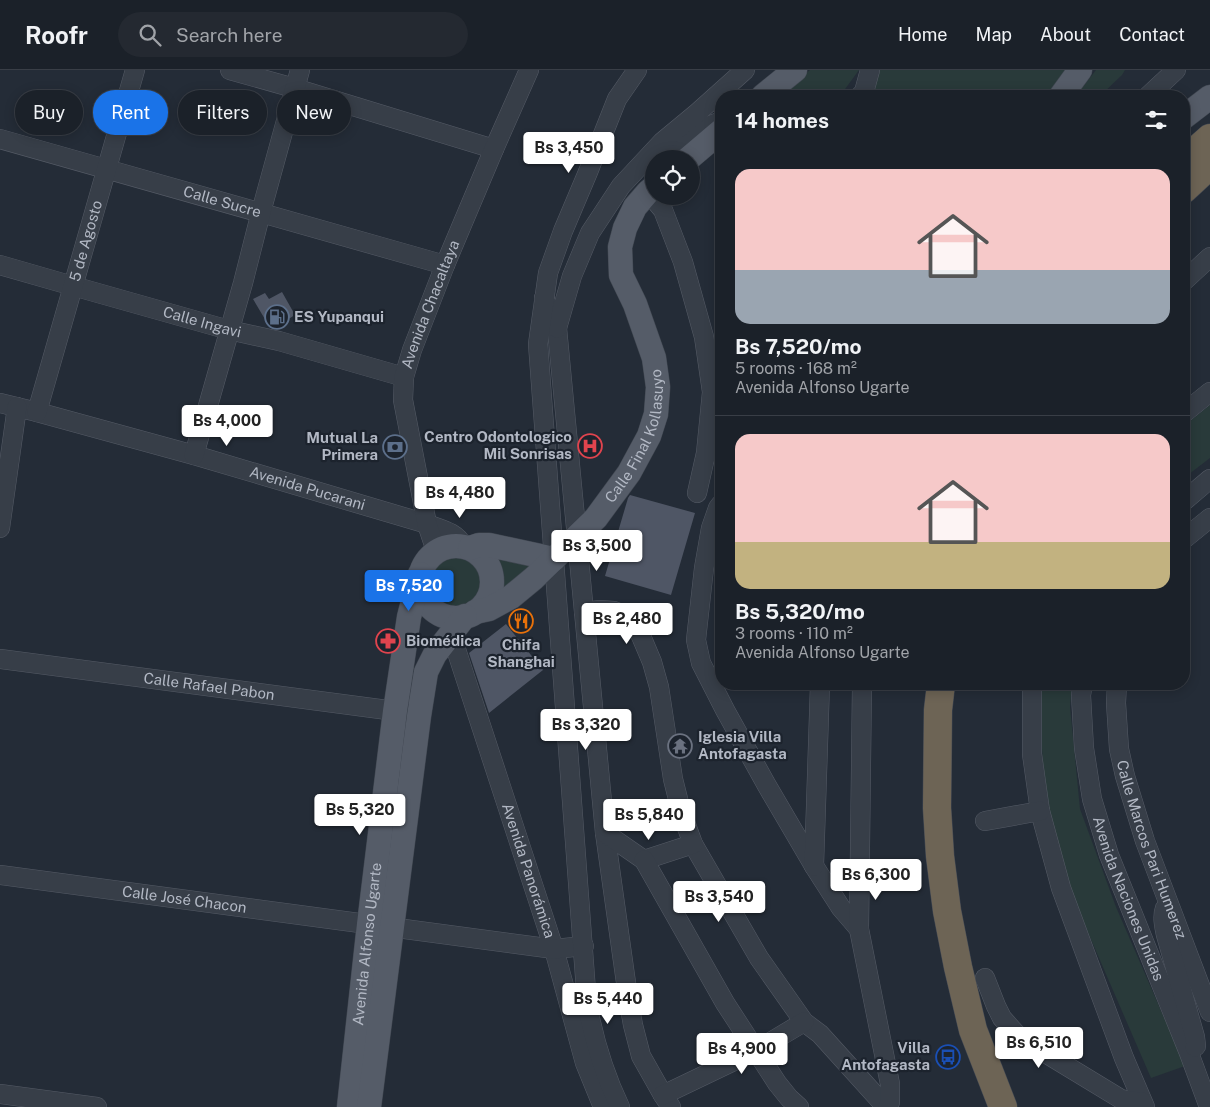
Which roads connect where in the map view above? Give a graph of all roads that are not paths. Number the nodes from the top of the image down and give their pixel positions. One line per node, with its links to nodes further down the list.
1 (135, 70): 29 (street, 5 de Agosto)
2 (230, 70): 11 (street)
3 (300, 70): 11 (street)
4 (529, 70): 24 (street, Avenida Chacaltaya)
5 (637, 70): 41 (street)
6 (745, 70): 12 (street)
7 (795, 70): 13 (main road)
8 (870, 70): 14 (street)
9 (1080, 70): 15 (main road)
10 (1176, 70): 16 (street)
11 (294, 88): 24 (street); 35 (street)
12 (723, 90)
13 (770, 90)
14 (865, 90)
15 (1065, 90)
16 (1154, 90)
17 (715, 97): 32 (street)
18 (1210, 97): 19 (main road)
19 (1190, 112)
20 (715, 123): 25 (street)
21 (715, 136): 26 (main road)
22 (1210, 138): 27 (highway)
23 (0, 139): 29 (street, Calle Sucre)
24 (494, 149): 38 (street, Avenida Chacaltaya)
25 (676, 150)
26 (699, 150)
27 (1190, 156)
28 (1210, 165): 31 (highway)
29 (106, 170): 35 (street, Calle Sucre); 40 (street, 5 de Agosto)
30 (645, 171): 32 (street)
31 (1190, 183)
32 (621, 186): 42 (street)
33 (645, 196): 58 (main road, Calle Final Kollasuyo)
34 (660, 205): 51 (street)
35 (261, 212): 38 (street, Calle Sucre); 43 (street)
36 (1210, 257): 39 (street)
37 (0, 265): 40 (street, Calle Ingavi)
38 (445, 265): 44 (street, Avenida Chacaltaya)
39 (1190, 276)
40 (73, 286): 43 (street, Calle Ingavi); 48 (street, 5 de Agosto)
41 (544, 298): 42 (street); 61 (street)
42 (557, 328): 58 (street)
43 (229, 330): 44 (street, Calle Ingavi); 49 (street)
44 (404, 377): 55 (street, Avenida Chacaltaya)
45 (1210, 392): 47 (street)
46 (9, 405): 48 (street, Avenida Pucarani); 56 (street)
47 (1190, 408)
48 (37, 412): 49 (street, Avenida Pucarani)
49 (194, 455): 55 (street, Avenida Pucarani)
50 (1210, 479): 52 (street)
51 (697, 493)
52 (1190, 497)
53 (715, 517): 66 (street)
54 (1210, 518): 57 (street)
55 (427, 524): 59 (street, Avenida Pucarani); 60 (street, Avenida Chacaltaya)
56 (0, 528)
57 (1190, 534)
58 (576, 536): 61 (main road, Calle Final Kollasuyo); 63 (street)
59 (466, 547): 60 (main road); 61 (main road); 64 (main road)
60 (436, 552): 62 (main road)
61 (554, 559): 64 (main road, Calle Final Kollasuyo); 88 (street)
62 (420, 574): 64 (main road); 75 (main road, Avenida Alfonso Ugarte)
63 (584, 612): 79 (street); 80 (street)
64 (464, 621): 76 (main road, Avenida Alfonso Ugarte); 89 (street, Avenida Panorámica)
65 (0, 659): 75 (street, Calle Rafael Pabon)
66 (715, 690)
67 (715, 690): 82 (street)
68 (820, 690): 82 (street)
69 (862, 690): 87 (street)
70 (923, 690): 105 (highway)
71 (940, 690): 106 (highway)
72 (1032, 690): 77 (street)
73 (1082, 690): 94 (street, Avenida Naciones Unidas)
74 (1117, 690): 84 (street, Calle Marcos Pari Humerez)
75 (395, 711): 76 (street, Calle Rafael Pabon); 85 (main road, Avenida Alfonso Ugarte)
76 (419, 716): 86 (main road, Avenida Alfonso Ugarte)
77 (1040, 811): 78 (street); 97 (street)
78 (985, 821)
79 (605, 833): 81 (street); 96 (street)
80 (693, 844): 81 (street); 92 (street)
81 (644, 860): 93 (street)
82 (814, 866): 87 (street)
83 (0, 875): 85 (street, Calle José Chacon)
84 (1168, 902): 91 (street, Calle Marcos Pari Humerez); 94 (street)
85 (369, 924): 86 (street, Calle José Chacon); 99 (main road, Avenida Alfonso Ugarte)
86 (393, 927): 89 (street); 100 (main road, Avenida Alfonso Ugarte)
87 (859, 929): 104 (street)
88 (584, 946): 89 (street); 102 (street)
89 (554, 948): 101 (street, Avenida Panorámica)
90 (985, 978): 97 (street)
91 (1210, 1012)
92 (804, 1022): 93 (street); 104 (street)
93 (756, 1050): 96 (street); 103 (street)
94 (1189, 1053): 107 (street, Avenida Naciones Unidas)
95 (0, 1094): 98 (street)
96 (667, 1101)
97 (1144, 1105)
98 (97, 1107)
99 (349, 1107)
100 (369, 1107)
101 (603, 1107)
102 (620, 1107)
103 (800, 1107)
104 (887, 1107)
105 (986, 1107)
106 (1003, 1107)
107 (1209, 1107)

